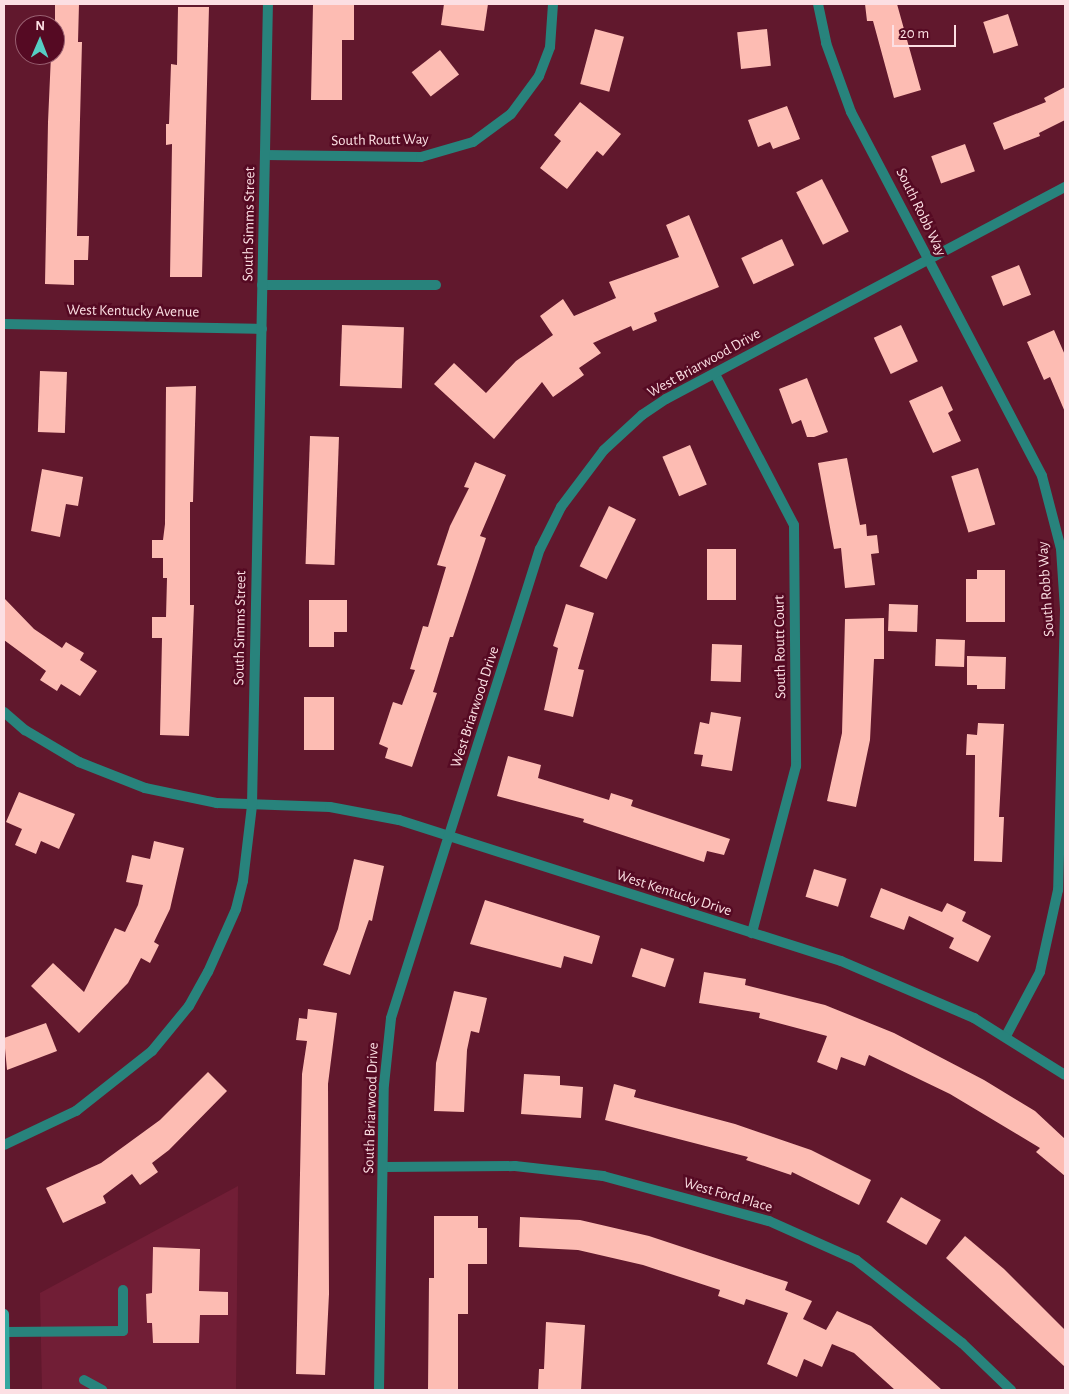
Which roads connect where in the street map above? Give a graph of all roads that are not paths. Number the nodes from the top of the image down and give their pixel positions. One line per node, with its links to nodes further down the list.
1 (268, 4): 4 (street, South Simms Street)
2 (554, 4): 4 (street, South Routt Way)
3 (818, 4): 6 (street, South Robb Way)
4 (265, 155): 7 (street, South Simms Street)
5 (1065, 187): 6 (street, West Briarwood Drive)
6 (928, 260): 11 (street, West Briarwood Drive); 16 (street, South Robb Way)
7 (262, 285): 8 (street); 10 (street, South Simms Street)
8 (436, 285)
9 (4, 324): 10 (street, West Kentucky Avenue)
10 (262, 328): 13 (street, South Simms Street)
11 (714, 374): 14 (street, West Briarwood Drive); 15 (street, South Routt Court)
12 (4, 712): 13 (street, West Kentucky Drive)
13 (252, 805): 14 (street, West Kentucky Drive); 18 (street, South Simms Street)
14 (449, 837): 15 (street, West Kentucky Drive); 19 (street, South Briarwood Drive)
15 (752, 933): 16 (street, West Kentucky Drive)
16 (1006, 1036): 17 (street, West Kentucky Drive)
17 (1065, 1075)
18 (4, 1146)
19 (384, 1167): 26 (street, South Briarwood Drive); 27 (street, West Ford Place)
20 (123, 1290): 22 (street)
21 (4, 1314): 22 (main road)
22 (4, 1332): 24 (main road)
23 (84, 1380): 25 (street)
24 (5, 1390)
25 (102, 1390)
26 (379, 1390)
27 (1011, 1390)

